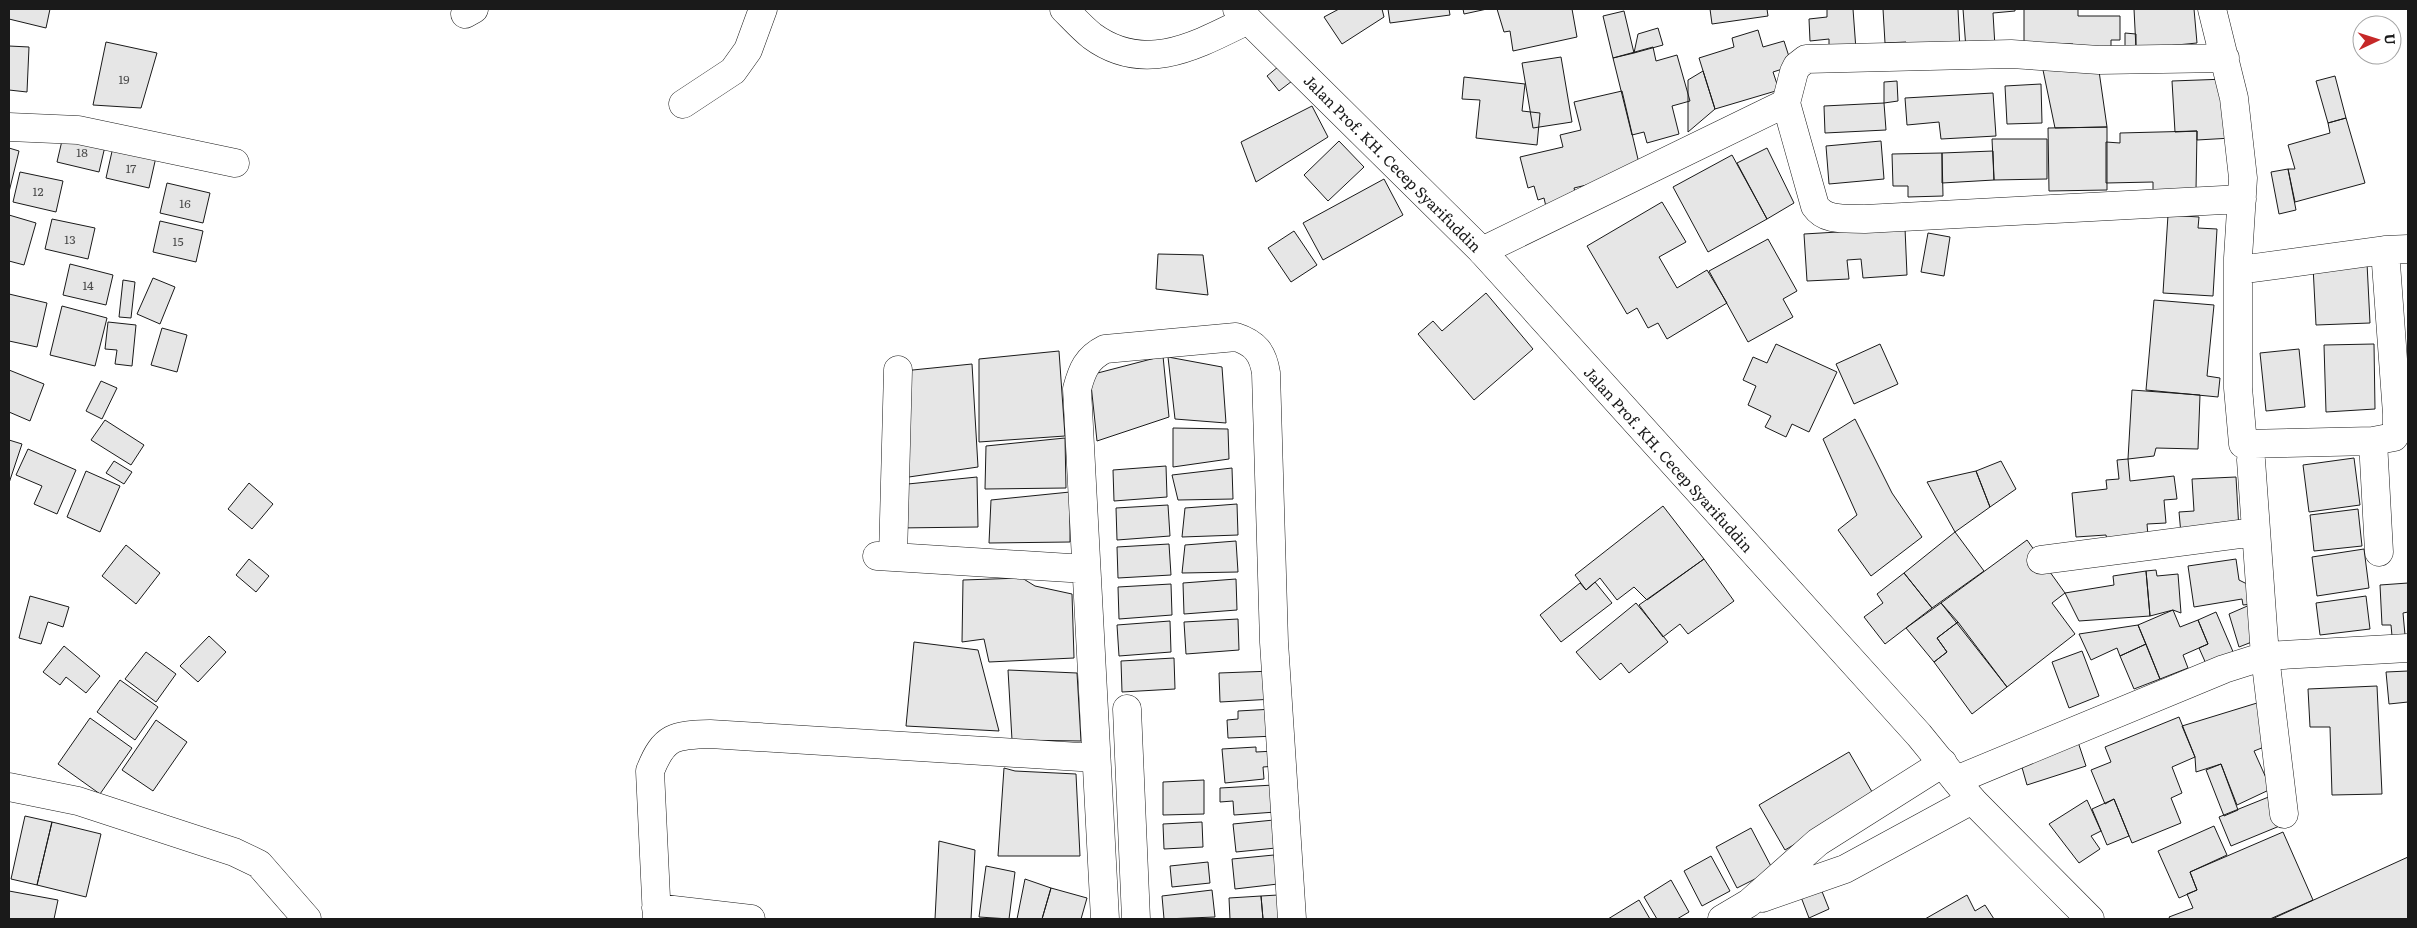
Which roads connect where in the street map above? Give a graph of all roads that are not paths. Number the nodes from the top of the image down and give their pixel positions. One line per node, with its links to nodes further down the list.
1 (763, 9): 7 (street)
2 (1064, 9): 4 (street)
3 (2212, 9): 5 (street)
4 (1242, 14): 12 (street, Jalan Prof. KH. Cecep Syarifuddin)
5 (2226, 58): 6 (street); 10 (street)
6 (1786, 103): 10 (street); 12 (street)
7 (683, 104)
8 (9, 127): 9 (street)
9 (235, 163)
10 (2242, 199): 13 (street)
11 (2396, 249): 13 (street); 15 (street)
12 (1482, 251): 25 (street, Jalan Prof. KH. Cecep Syarifuddin)
13 (2239, 270): 15 (street)
14 (898, 370): 20 (street)
15 (2373, 441): 18 (street)
16 (2251, 460): 17 (street)
17 (2255, 532): 19 (street); 22 (street)
18 (2379, 552)
19 (2042, 560)
20 (1086, 569): 24 (street); 34 (street)
21 (2408, 648): 22 (street)
22 (2265, 656): 25 (street); 27 (street)
23 (1127, 709): 33 (street)
24 (1096, 758): 29 (street); 32 (street)
25 (1957, 781): 28 (street); 28 (street); 36 (street, Jalan Prof. KH. Cecep Syarifuddin)
26 (9, 787): 30 (street)
27 (2284, 814)
28 (1749, 903): 35 (street)
29 (657, 914): 31 (street)
30 (307, 919)
31 (751, 919)
32 (1105, 919)
33 (1136, 919)
34 (1292, 919)
35 (1722, 919)
36 (2090, 919)

